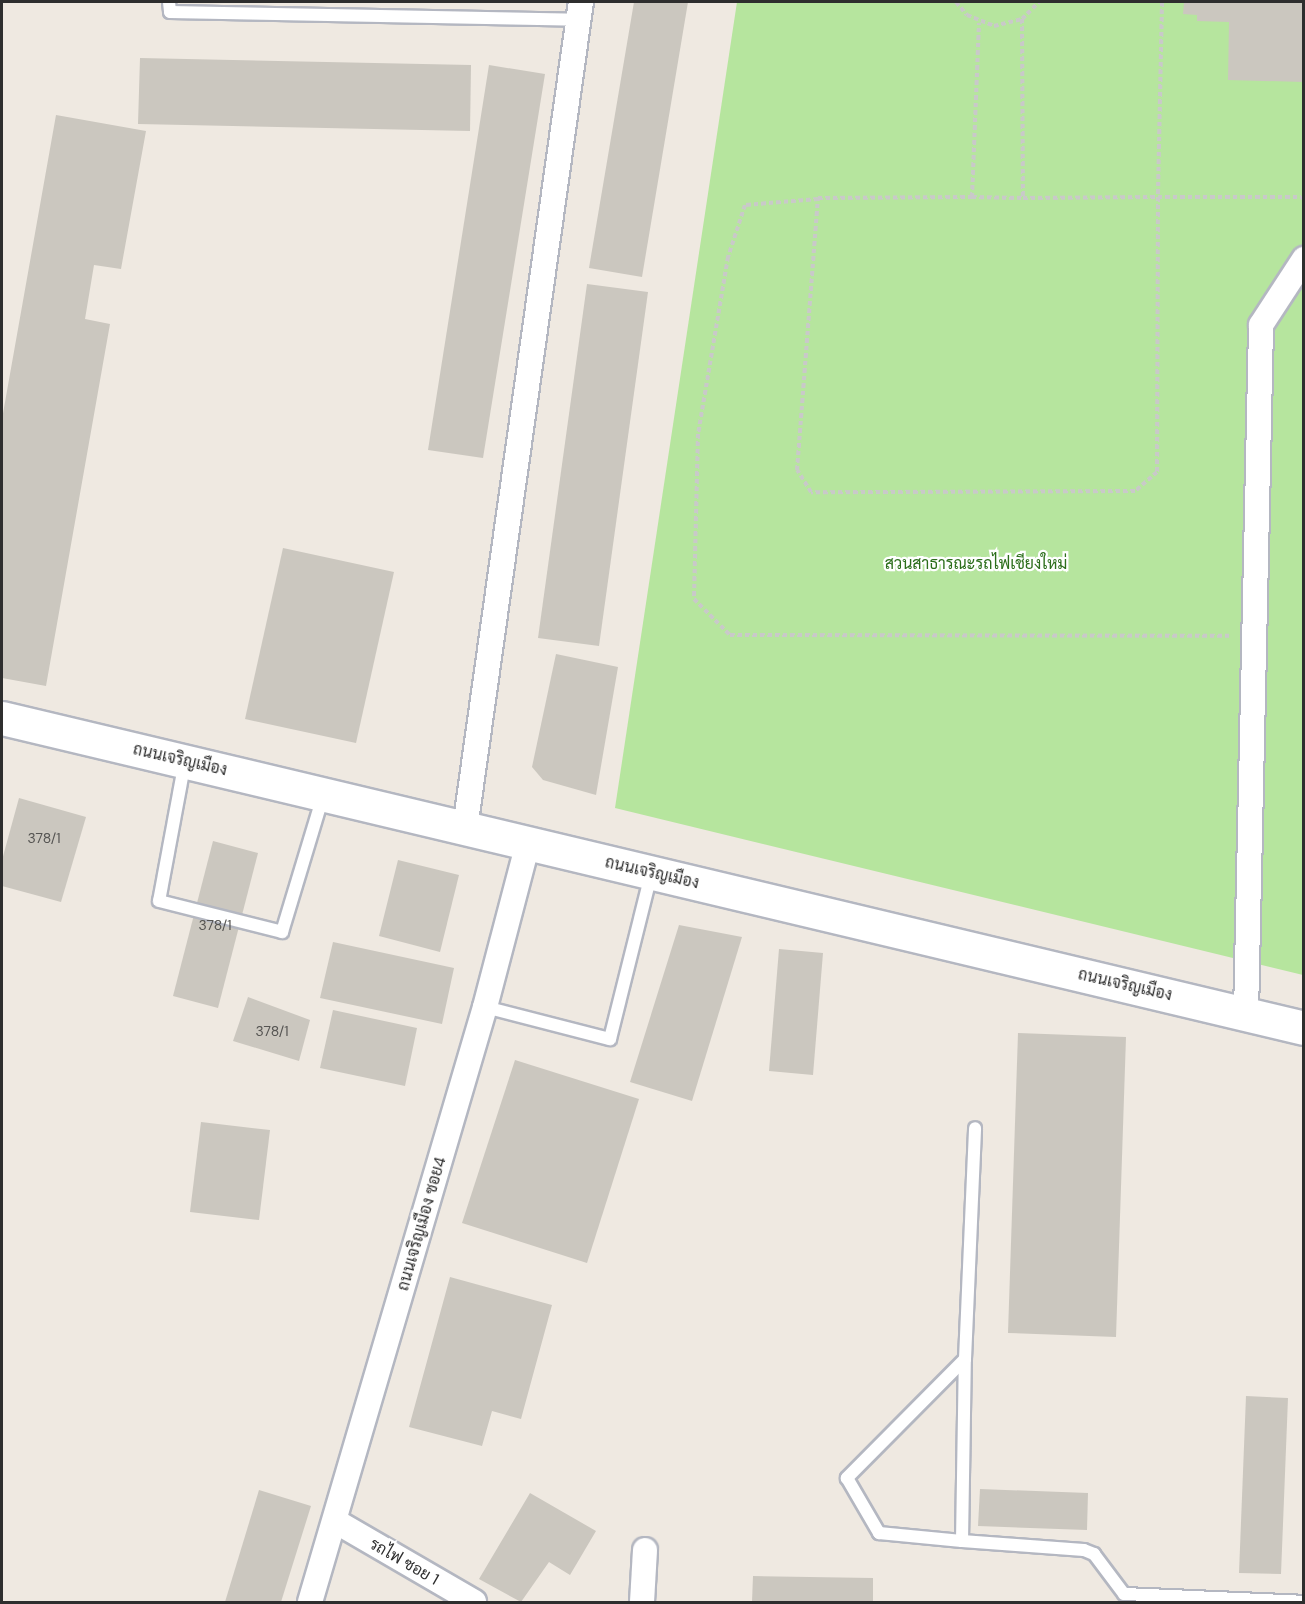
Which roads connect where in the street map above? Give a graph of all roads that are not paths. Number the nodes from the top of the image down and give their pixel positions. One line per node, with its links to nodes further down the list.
1 (170, 2): 2 (lane)
2 (579, 11): 7 (street)
3 (1304, 259): 11 (street)
4 (2, 718): 5 (main road, ถนนเจริญเมือง)
5 (185, 761): 6 (main road, ถนนเจริญเมือง); 6 (lane)
6 (323, 794): 7 (main road, ถนนเจริญเมือง)
7 (465, 828): 8 (main road, ถนนเจริญเมือง)
8 (528, 843): 9 (main road, ถนนเจริญเมือง); 10 (street, ถนนเจริญเมือง ซอย4)
9 (651, 873): 10 (lane); 11 (main road, ถนนเจริญเมือง)
10 (485, 1007): 15 (street, ถนนเจริญเมือง ซอย4)
11 (1246, 1014): 12 (main road, ถนนเจริญเมือง)
12 (1304, 1028)
13 (975, 1128): 14 (lane)
14 (965, 1359): 16 (lane); 16 (lane)
15 (335, 1521): 18 (street, ถนนเจริญเมือง ซอย4); 19 (street, รถไฟ ซอย 1)
16 (962, 1541): 21 (lane)
17 (645, 1550): 20 (street)
18 (310, 1602)
19 (474, 1602)
20 (642, 1602)
21 (1304, 1602)

